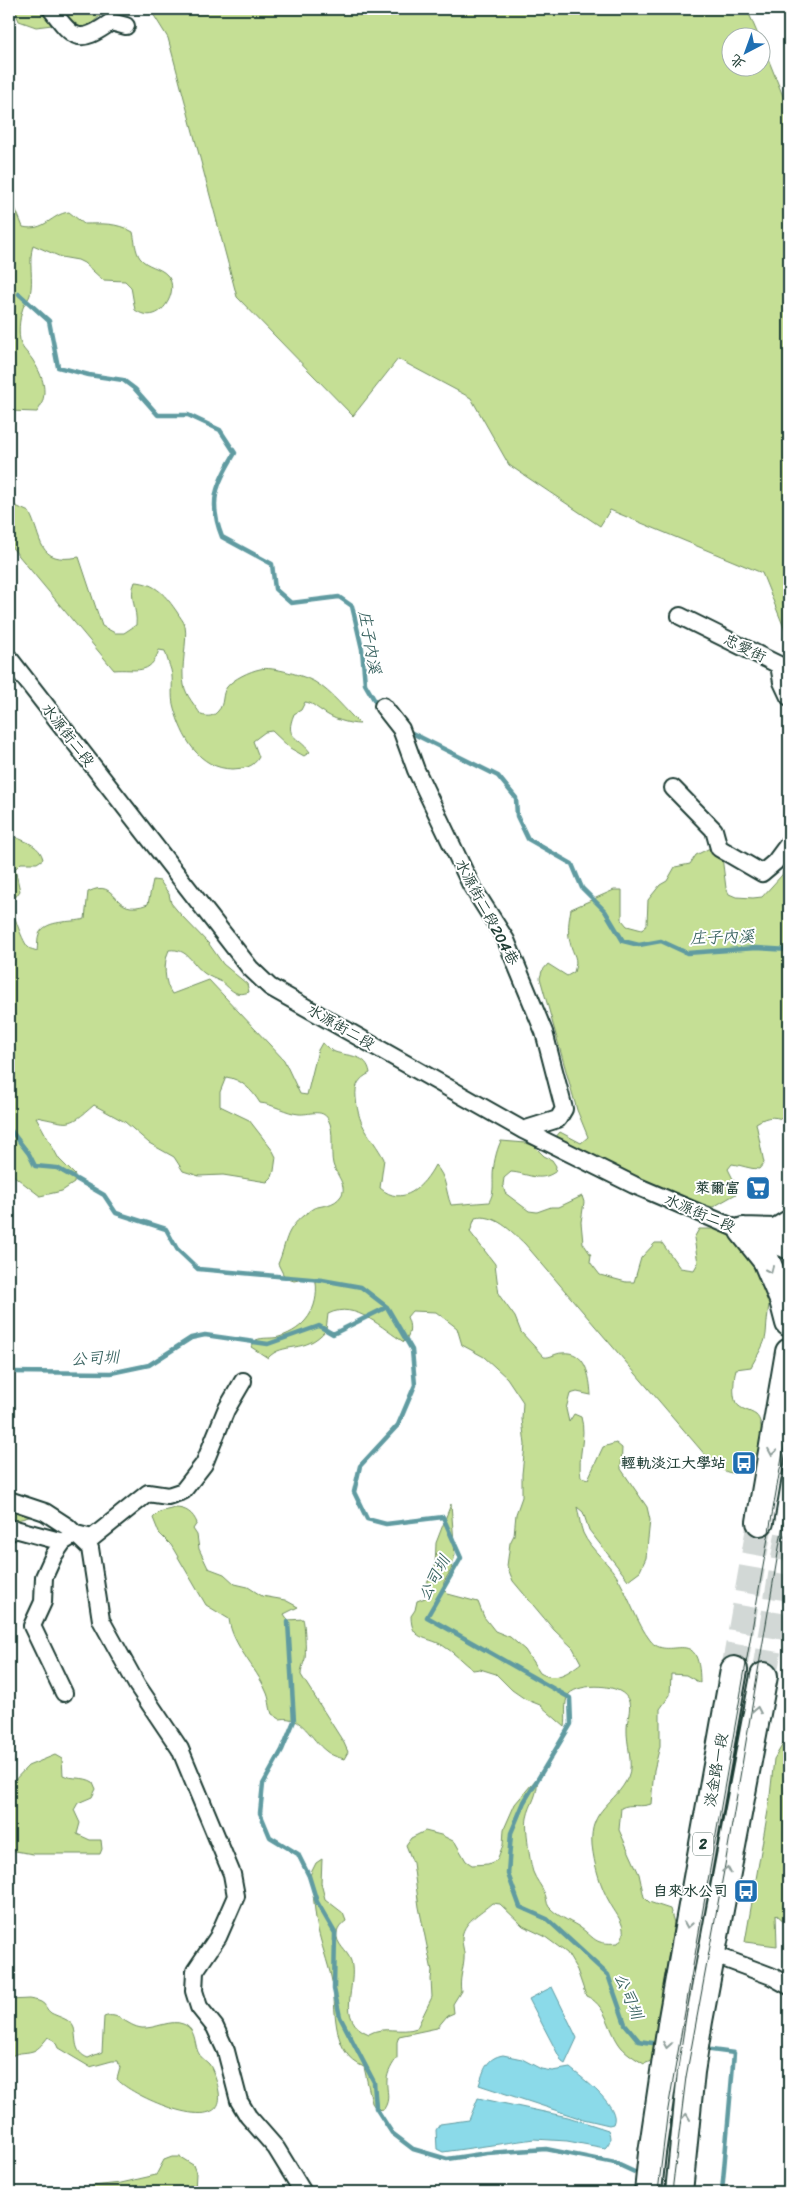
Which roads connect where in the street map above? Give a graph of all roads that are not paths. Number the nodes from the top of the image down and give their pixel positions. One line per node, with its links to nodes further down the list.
1 (51, 9): 2 (street)
2 (126, 26)
3 (680, 616): 5 (street, 忠愛街)
4 (9, 658): 9 (street, 水源街二段)
5 (789, 697)
6 (383, 706): 9 (street, 水源街二段204巷)
7 (673, 788): 8 (street)
8 (789, 843)
9 (523, 1130): 11 (street, 水源街二段)
10 (789, 1224): 11 (main road)
11 (743, 1230): 12 (street, 水源街二段); 13 (main road, one-way to 13)
12 (789, 1251)
13 (789, 1323)
14 (789, 1352): 17 (main road, one-way to 17)
15 (243, 1381): 19 (street)
16 (9, 1500): 19 (street)
17 (760, 1522)
18 (9, 1533): 19 (street)
19 (69, 1538): 22 (street); 25 (street)
20 (734, 1670): 26 (main road, 淡金路一段 / 2, one-way to 26)
21 (764, 1676): 23 (main road, 淡金路一段 / 2, one-way to 21)
22 (64, 1693)
23 (712, 1954): 24 (street); 27 (main road, 淡金路一段 / 2, one-way to 23)
24 (789, 1986)
25 (303, 2192)
26 (648, 2192)
27 (679, 2192)

